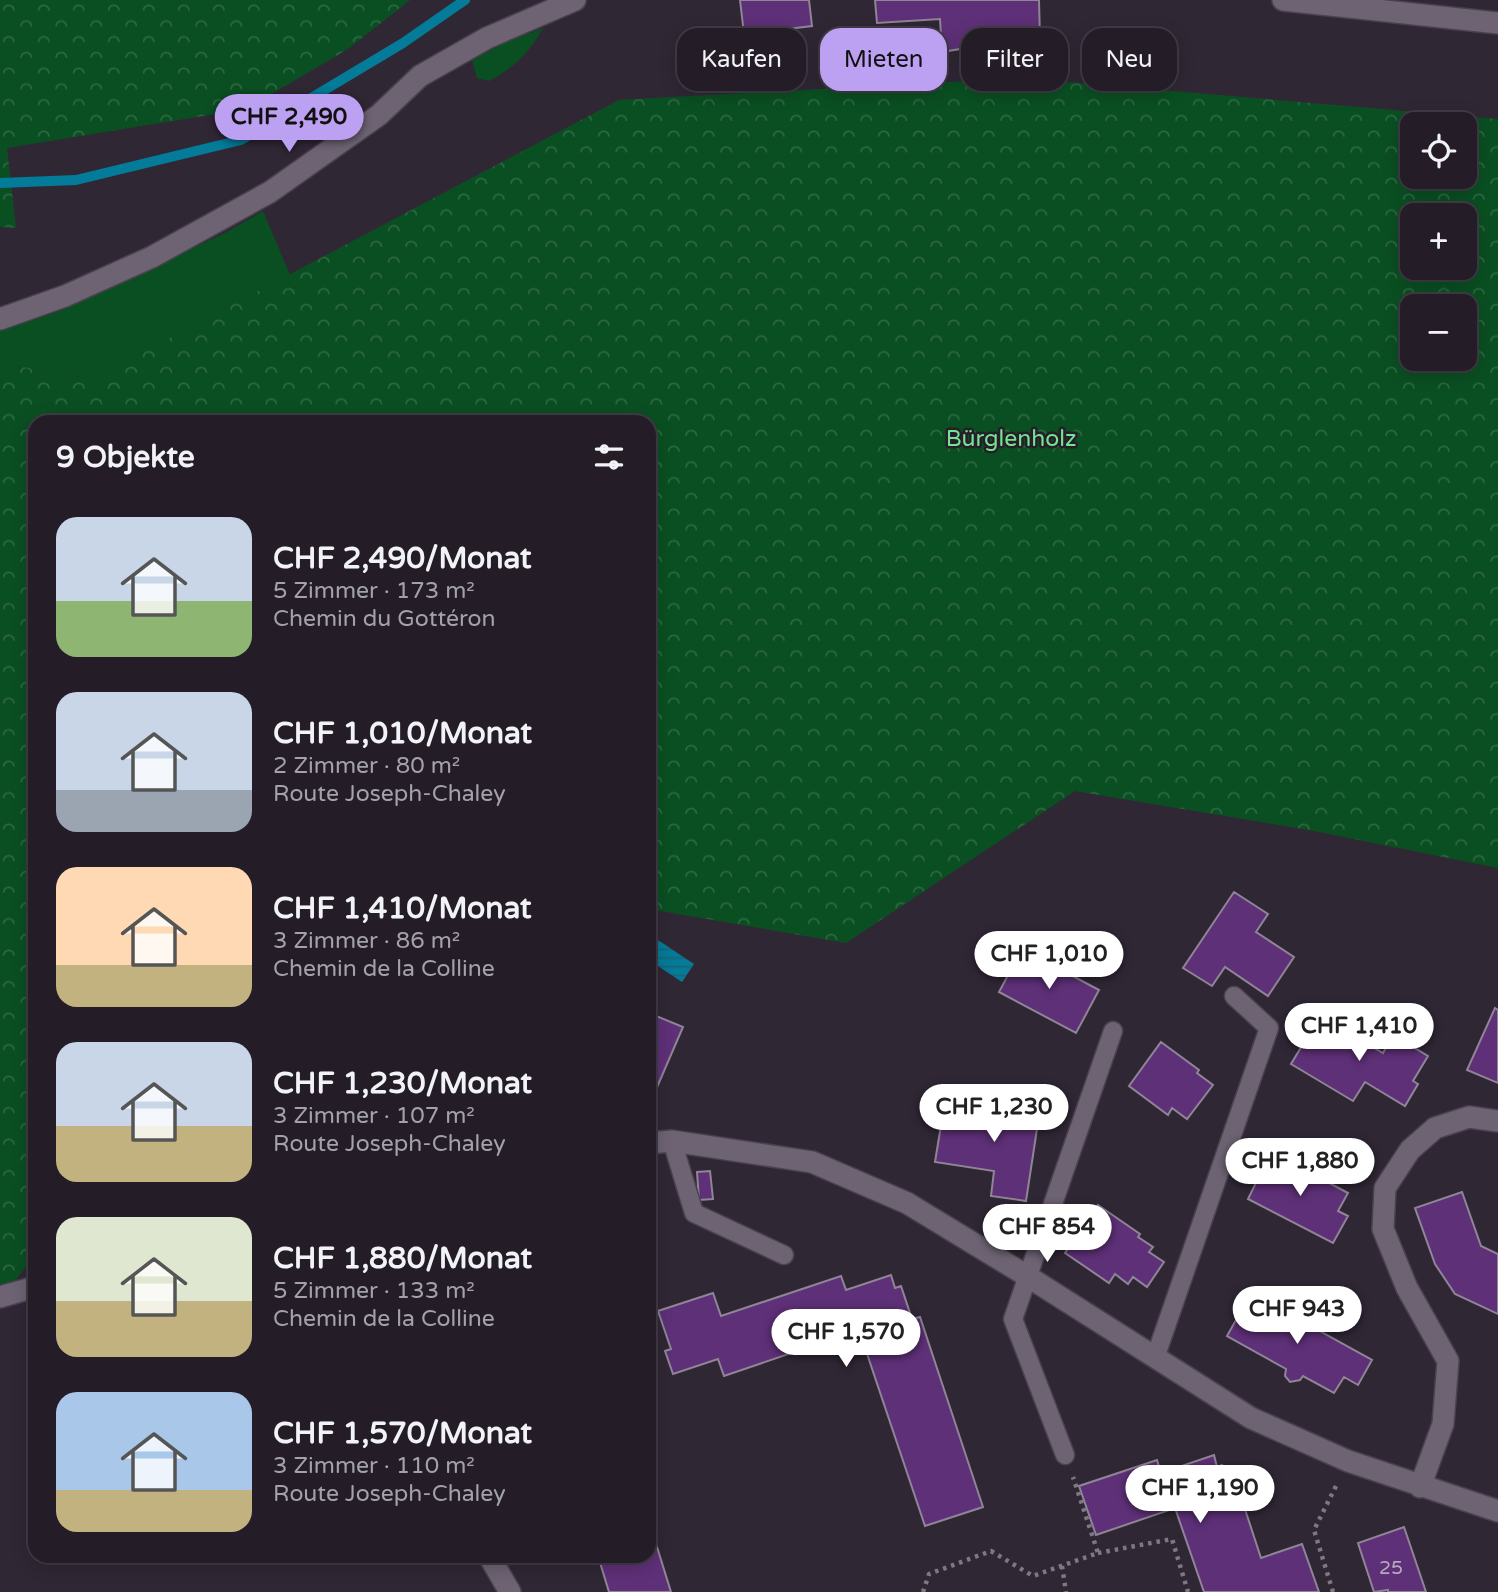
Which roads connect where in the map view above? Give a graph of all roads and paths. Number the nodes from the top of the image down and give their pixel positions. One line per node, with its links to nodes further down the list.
1 (575, 0): 4 (street)
2 (1283, 0): 3 (street)
3 (1498, 23)
4 (0, 318)
5 (1234, 996): 14 (lane)
6 (1113, 1031): 11 (lane)
7 (1498, 1121): 17 (street)
8 (672, 1141): 9 (street); 10 (lane); 11 (street)
9 (656, 1142)
10 (784, 1255)
11 (1027, 1276): 14 (street); 15 (lane)
12 (28, 1289): 13 (street)
13 (0, 1297)
14 (1155, 1358): 17 (street)
15 (1065, 1455): 19 (path)
16 (1339, 1480): 26 (path)
17 (1420, 1487): 18 (street)
18 (1498, 1511)
19 (1098, 1553): 21 (path); 25 (path)
20 (493, 1563): 22 (street)
21 (1062, 1566): 23 (path); 24 (path)
22 (510, 1592)
23 (923, 1592)
24 (1066, 1592)
25 (1188, 1592)
26 (1333, 1592)

